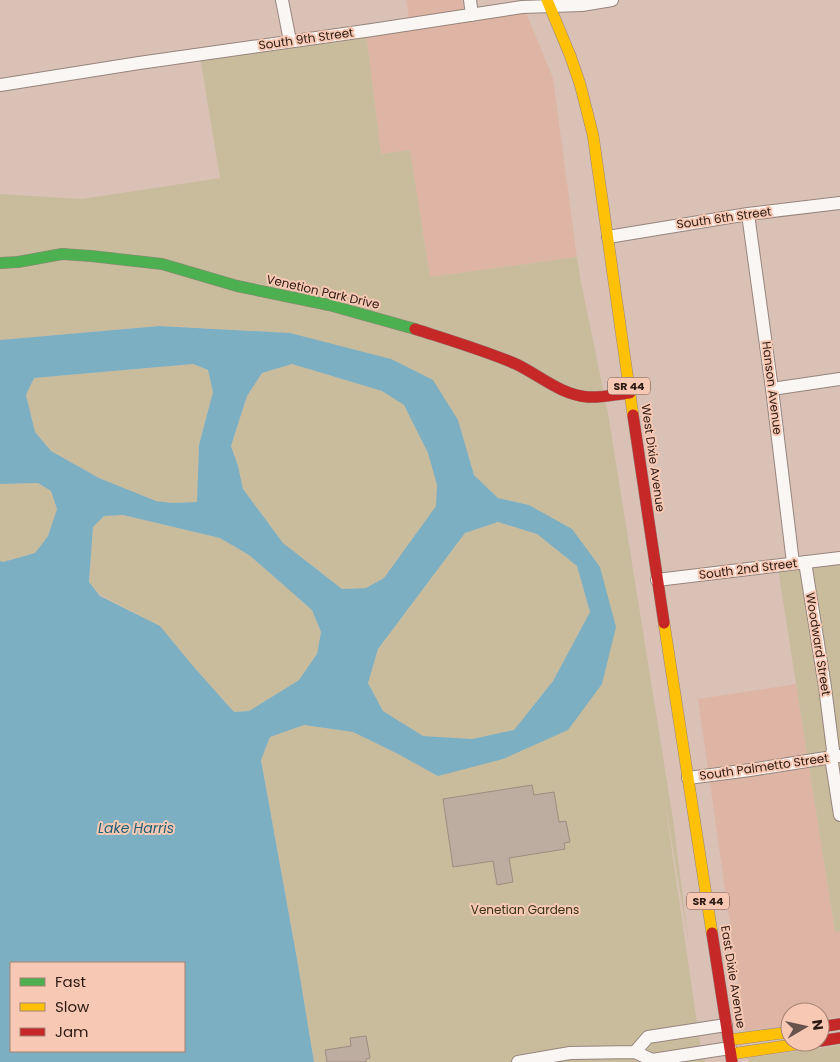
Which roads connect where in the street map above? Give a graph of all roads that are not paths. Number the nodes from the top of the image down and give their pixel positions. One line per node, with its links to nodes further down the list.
1 (282, 0): 6 (street)
2 (470, 0): 5 (street)
3 (612, 0): 4 (street, South 9th Street)
4 (548, 3): 5 (street, South 9th Street); 10 (main road, West Dixie Avenue / SR 44)
5 (472, 15): 6 (street, South 9th Street)
6 (290, 41): 7 (street, South 9th Street)
7 (0, 86)
8 (840, 203): 9 (street, South 6th Street)
9 (748, 214): 10 (street, South 6th Street); 13 (street, Hanson Avenue)
10 (608, 237): 14 (main road, West Dixie Avenue / SR 44)
11 (0, 264): 14 (main road, Venetion Park Drive)
12 (840, 379): 13 (street)
13 (772, 389): 16 (street, Hanson Avenue)
14 (630, 393): 17 (main road, West Dixie Avenue / SR 44)
15 (840, 558): 16 (street, South 2nd Street)
16 (799, 562): 17 (street, South 2nd Street); 18 (street, Woodward Street)
17 (657, 580): 19 (main road, West Dixie Avenue / SR 44)
18 (836, 757): 19 (street, South Palmetto Street); 20 (street, Woodward Street)
19 (688, 778): 21 (main road, East Dixie Avenue / SR 44)
20 (840, 815)
21 (726, 1025): 24 (main road, East Dixie Avenue / SR 44); 25 (street)
22 (780, 1035): 24 (main road)
23 (780, 1046): 24 (main road)
24 (730, 1051): 25 (street)
25 (636, 1052): 26 (street)
26 (594, 1057): 27 (street)
27 (518, 1062)

